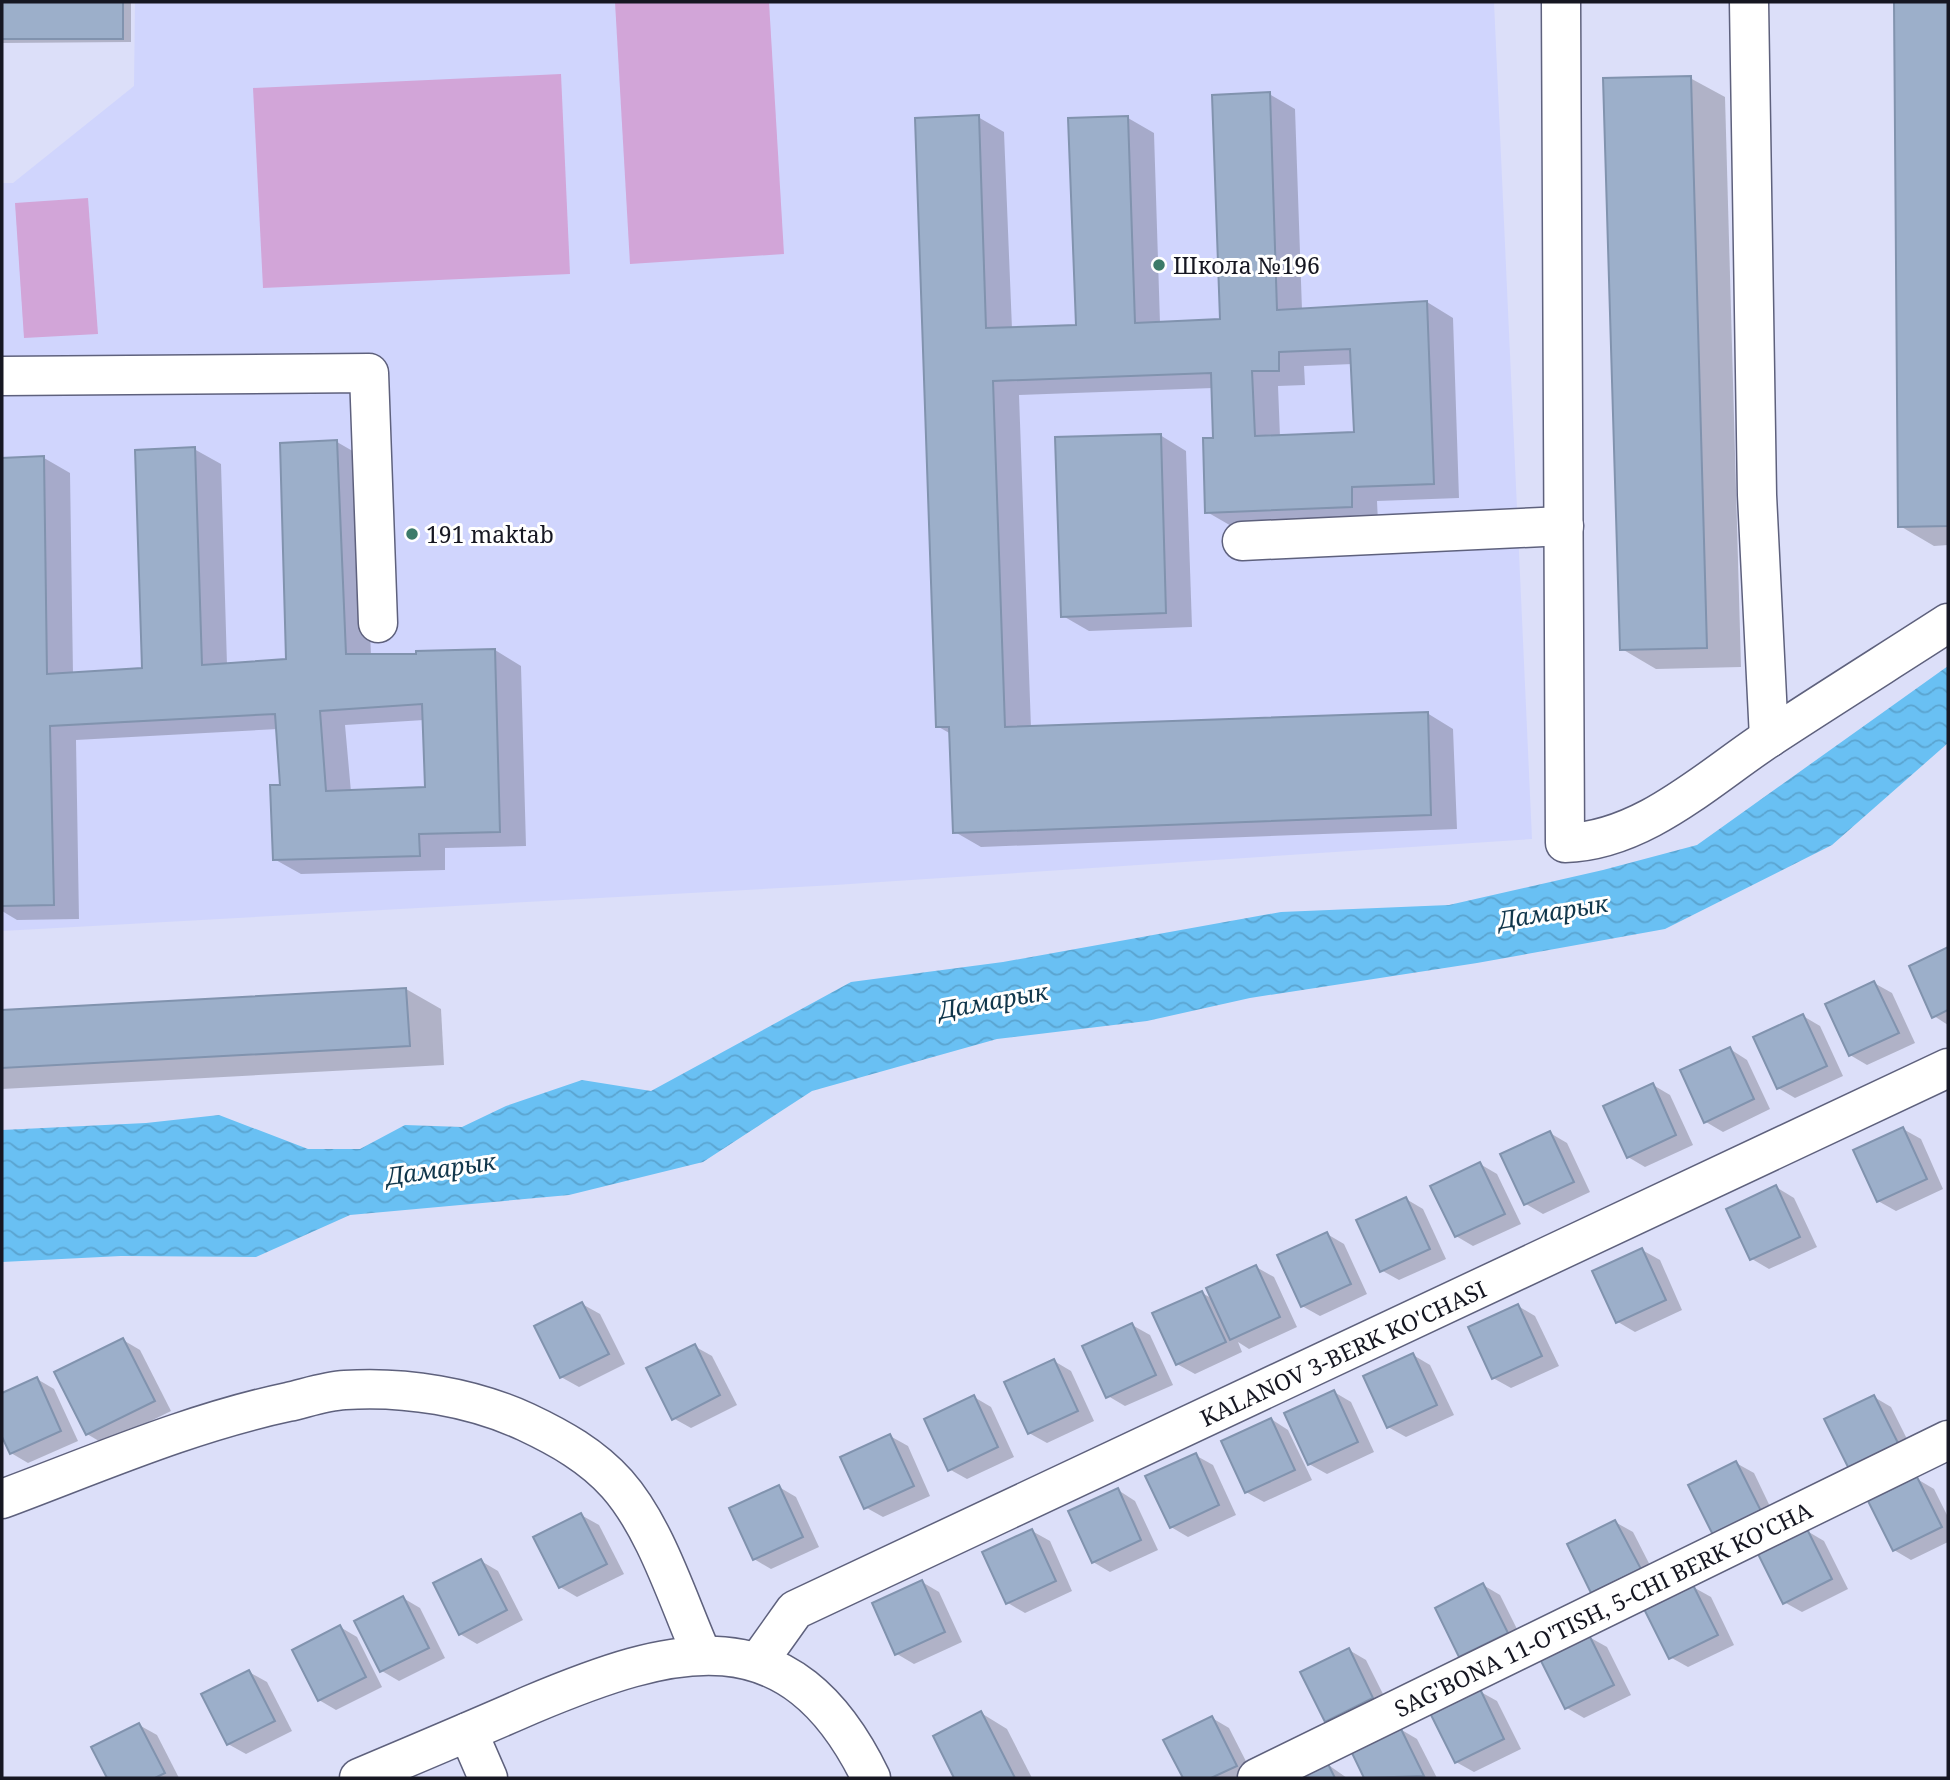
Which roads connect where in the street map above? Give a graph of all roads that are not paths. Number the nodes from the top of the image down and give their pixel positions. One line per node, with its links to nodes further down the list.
1 (1562, 2): 4 (street)
2 (1749, 2): 8 (street)
3 (2, 376): 6 (street)
4 (1564, 526): 5 (street); 8 (street)
5 (1242, 541)
6 (378, 623)
7 (1948, 624): 8 (street)
8 (1769, 738)
9 (1948, 1068): 13 (street, KALANOV 3-BERK KO'CHASI)
10 (1948, 1440): 18 (street, SAG'BONA 11-O'TISH, 5-CHI BERK KO'CHA)
11 (2, 1499): 12 (street)
12 (702, 1655): 13 (street); 14 (street)
13 (758, 1662): 15 (street)
14 (468, 1732): 16 (street); 17 (street)
15 (865, 1766)
16 (359, 1778)
17 (488, 1778)
18 (1258, 1778)

